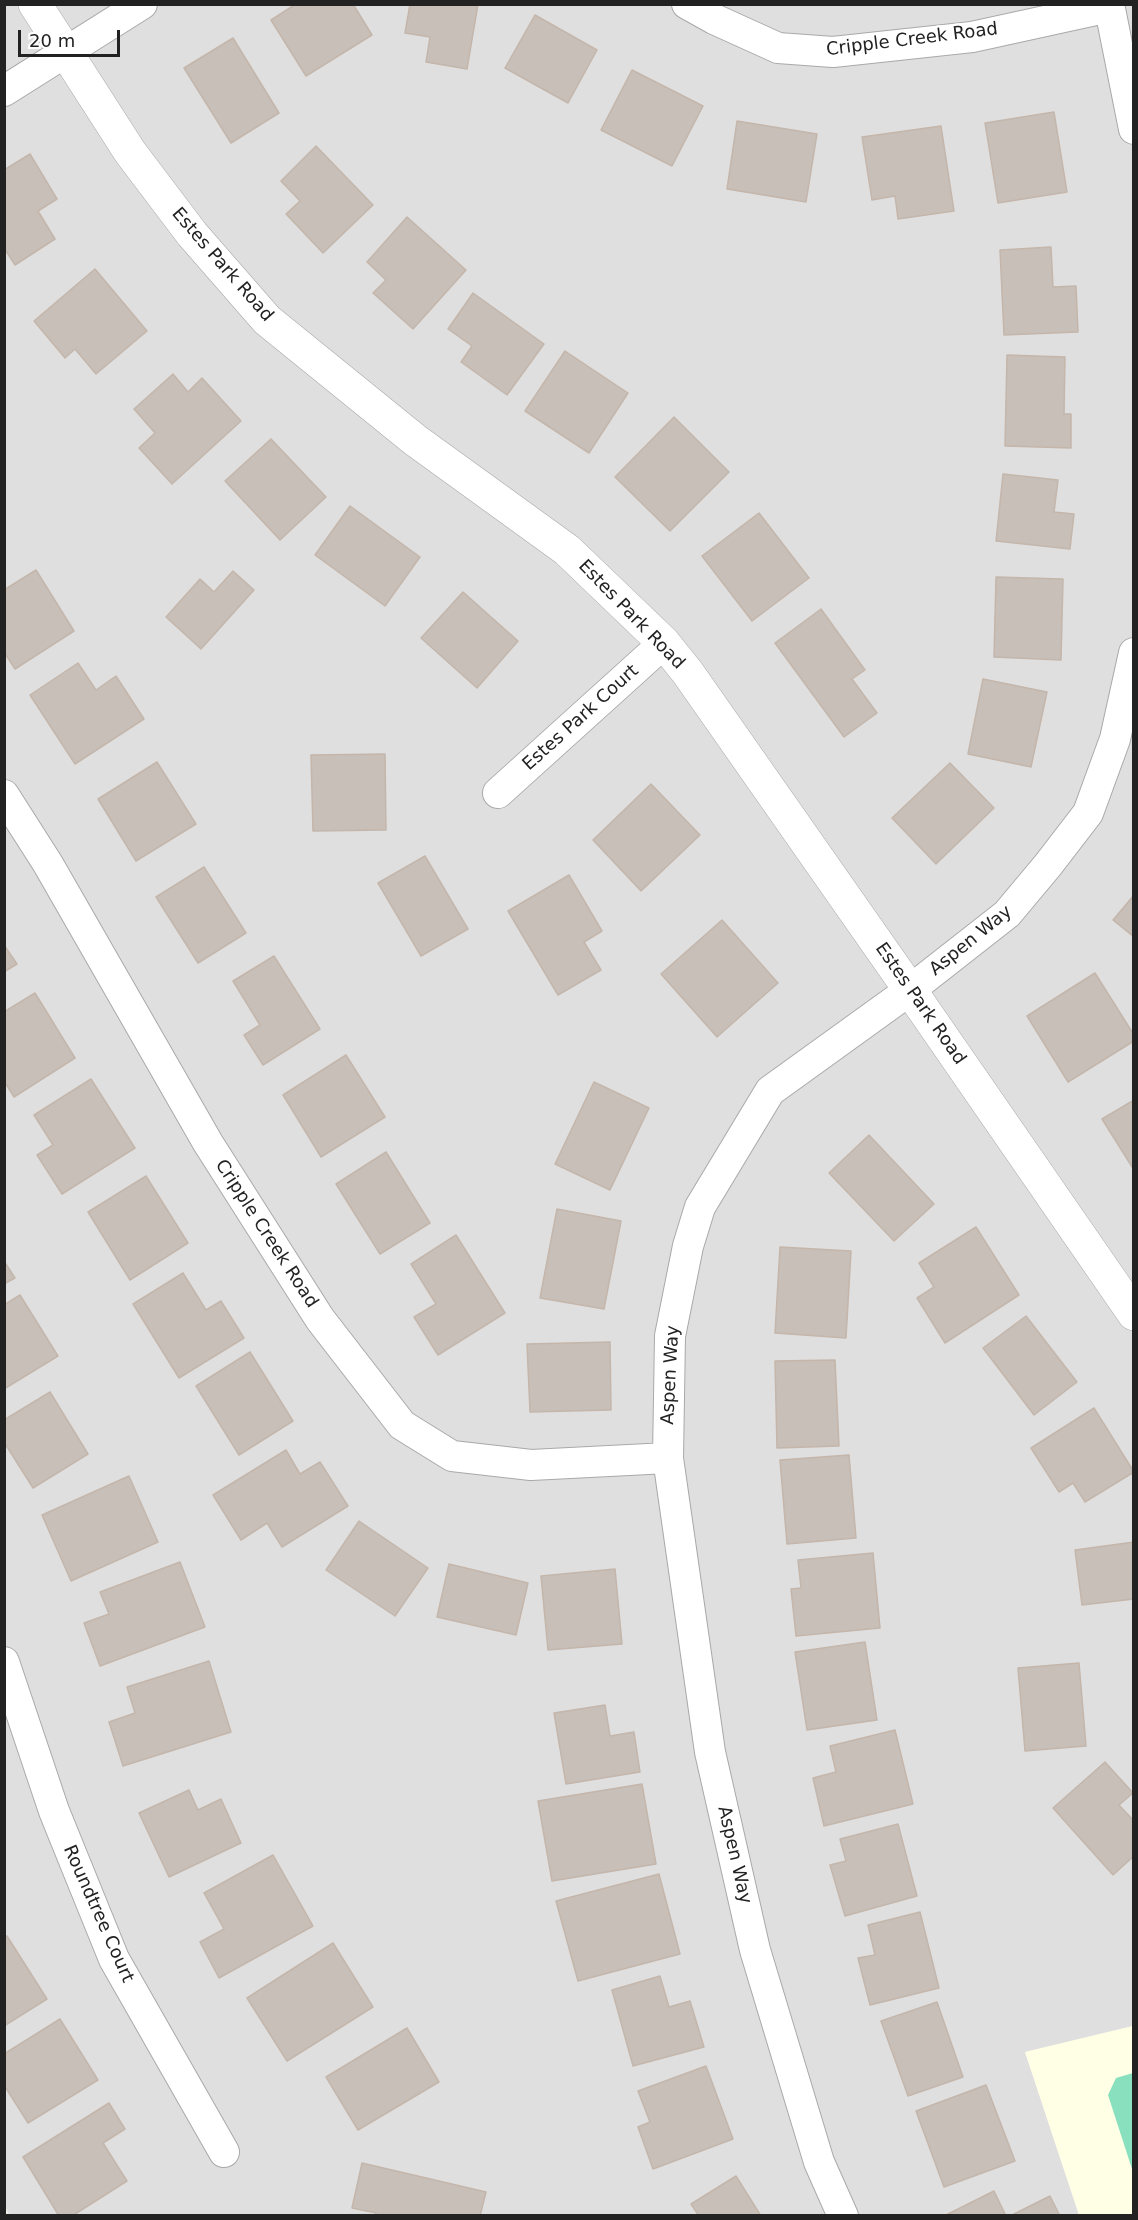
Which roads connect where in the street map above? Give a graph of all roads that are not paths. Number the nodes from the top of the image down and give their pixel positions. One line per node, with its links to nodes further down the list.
1 (35, 4): 5 (street, Estes Park Road)
2 (142, 4): 5 (street)
3 (687, 4): 4 (street, Cripple Creek Road)
4 (1109, 6): 7 (street)
5 (64, 53): 6 (street); 8 (street, Estes Park Road)
6 (4, 91)
7 (1134, 129)
8 (664, 643): 10 (street, Estes Park Court); 12 (street, Estes Park Road)
9 (1134, 653): 12 (street, Aspen Way)
10 (498, 793)
11 (4, 795): 14 (street, Cripple Creek Road)
12 (910, 990): 13 (street, Estes Park Road); 14 (street, Aspen Way)
13 (1134, 1314)
14 (668, 1458): 17 (street, Aspen Way)
15 (4, 1662): 16 (street, Roundtree Court)
16 (224, 2152)
17 (843, 2216)

